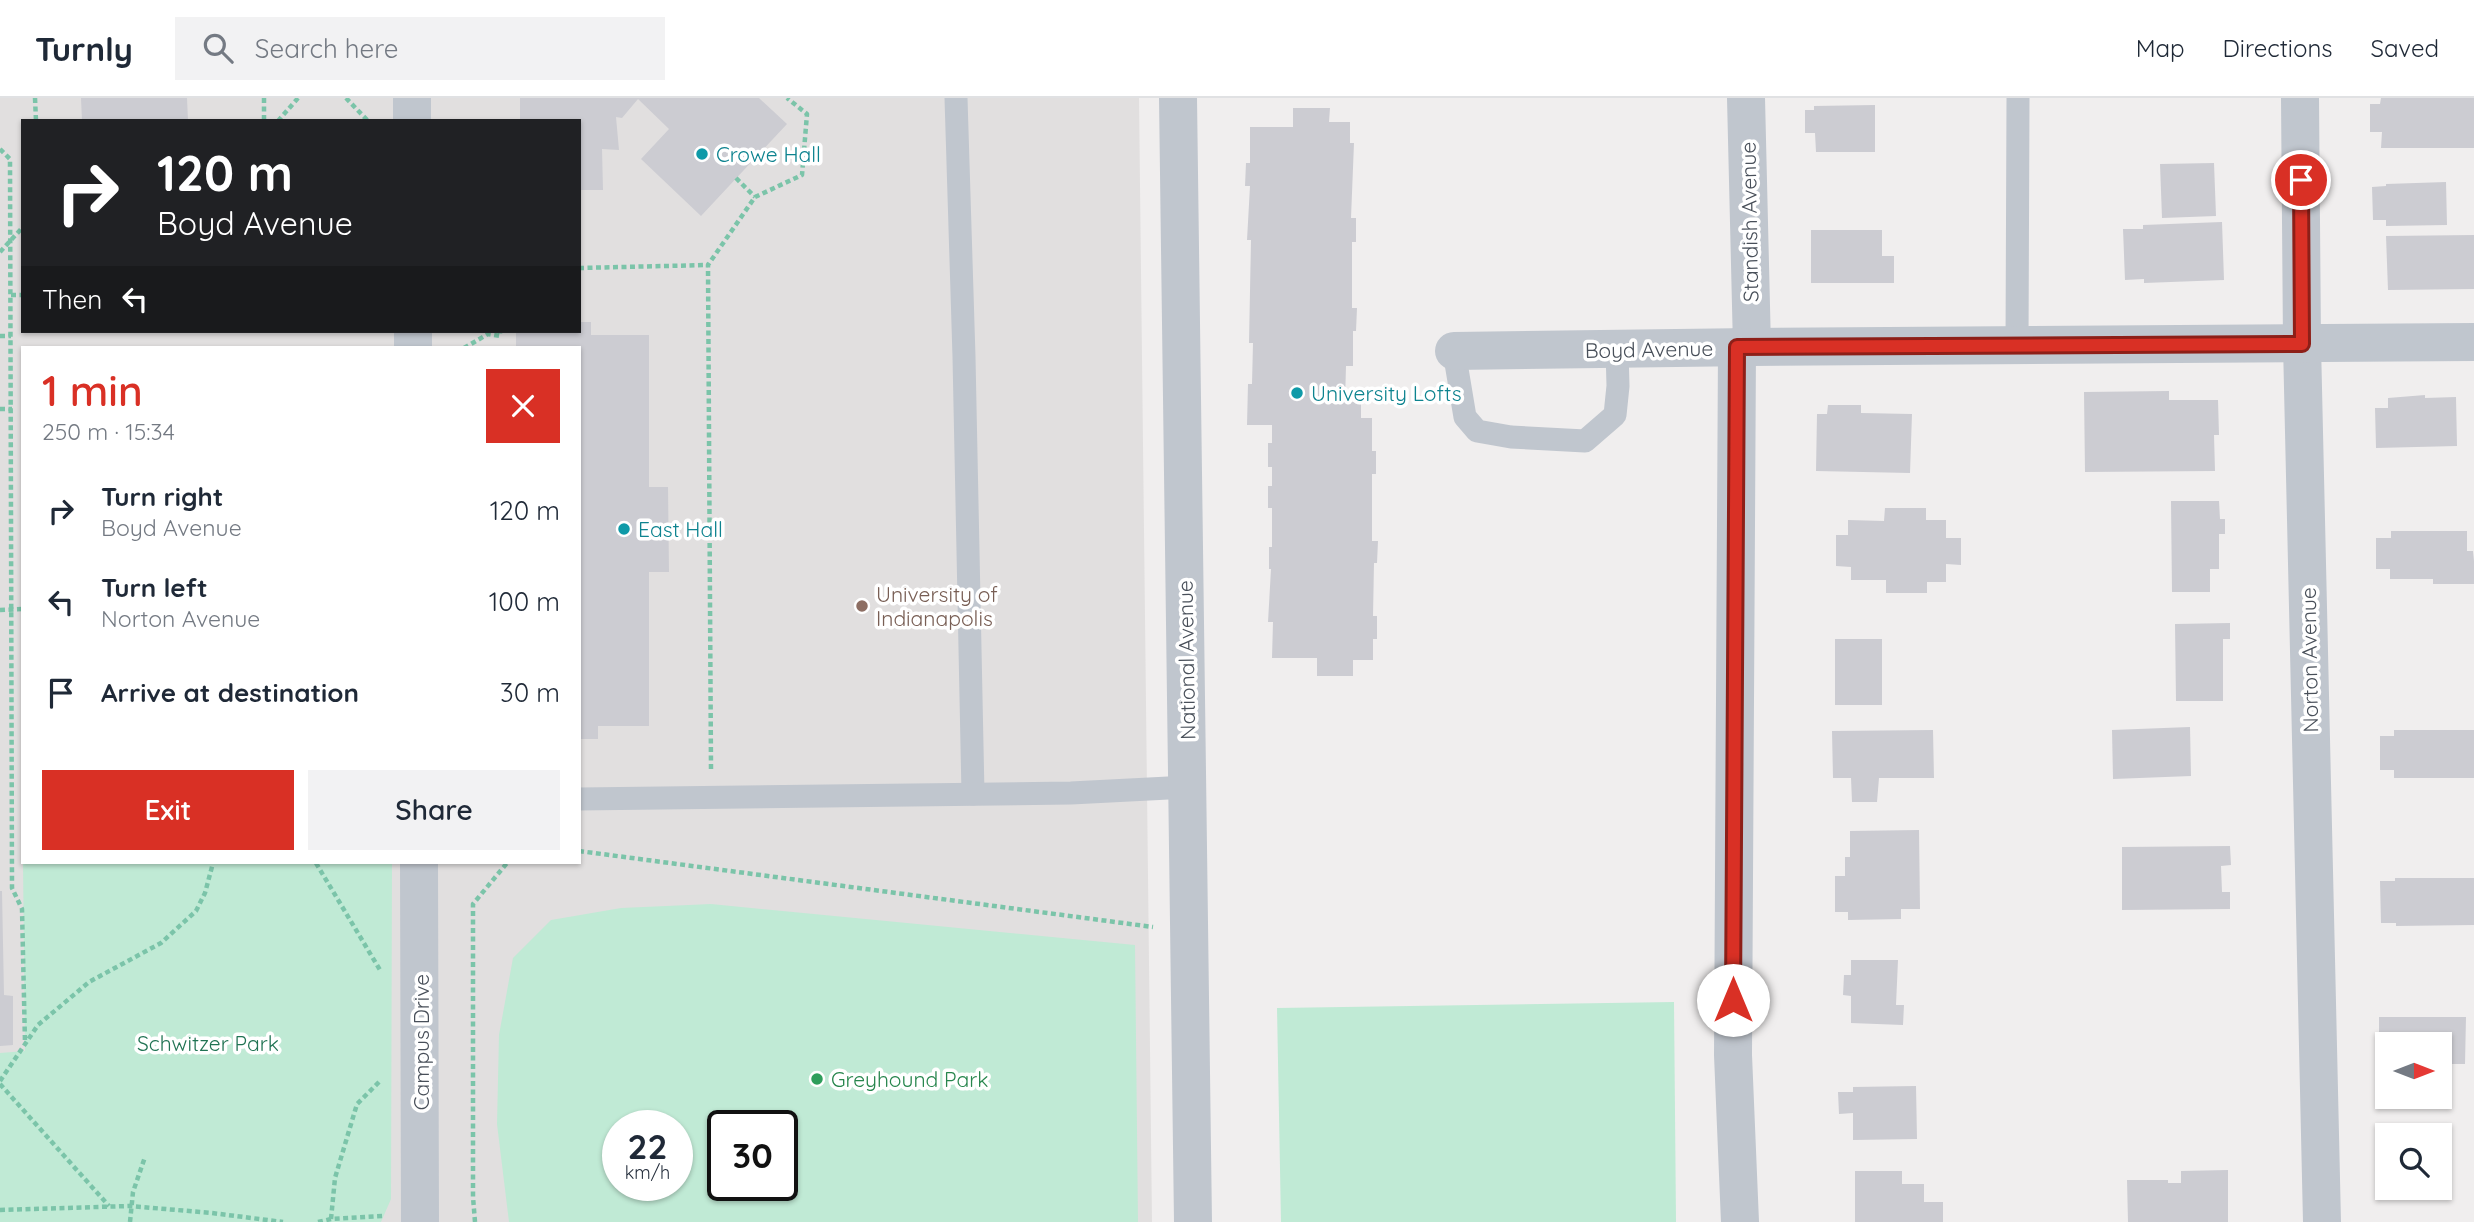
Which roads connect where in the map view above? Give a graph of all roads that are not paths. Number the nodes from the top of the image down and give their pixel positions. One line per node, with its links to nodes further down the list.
1 (412, 98): 7 (street)
2 (956, 98): 15 (lane)
3 (1178, 98): 14 (street, National Avenue)
4 (1746, 98): 11 (street, Standish Avenue)
5 (2018, 98): 10 (lane)
6 (2300, 98): 9 (street, Norton Avenue)
7 (412, 119)
8 (2474, 342): 9 (street, Boyd Avenue)
9 (2302, 344): 10 (street, Boyd Avenue); 21 (street, Norton Avenue)
10 (2017, 346): 11 (street, Boyd Avenue)
11 (1745, 347): 12 (street, Boyd Avenue); 20 (street, Standish Avenue)
12 (1617, 350): 13 (street, Boyd Avenue); 13 (lane)
13 (1454, 351)
14 (1188, 787): 15 (lane); 19 (street, National Avenue)
15 (973, 794): 16 (lane)
16 (581, 799)
17 (419, 864): 18 (street, Campus Drive)
18 (406, 1219)
19 (1193, 1222)
20 (1740, 1222)
21 (2322, 1222)

